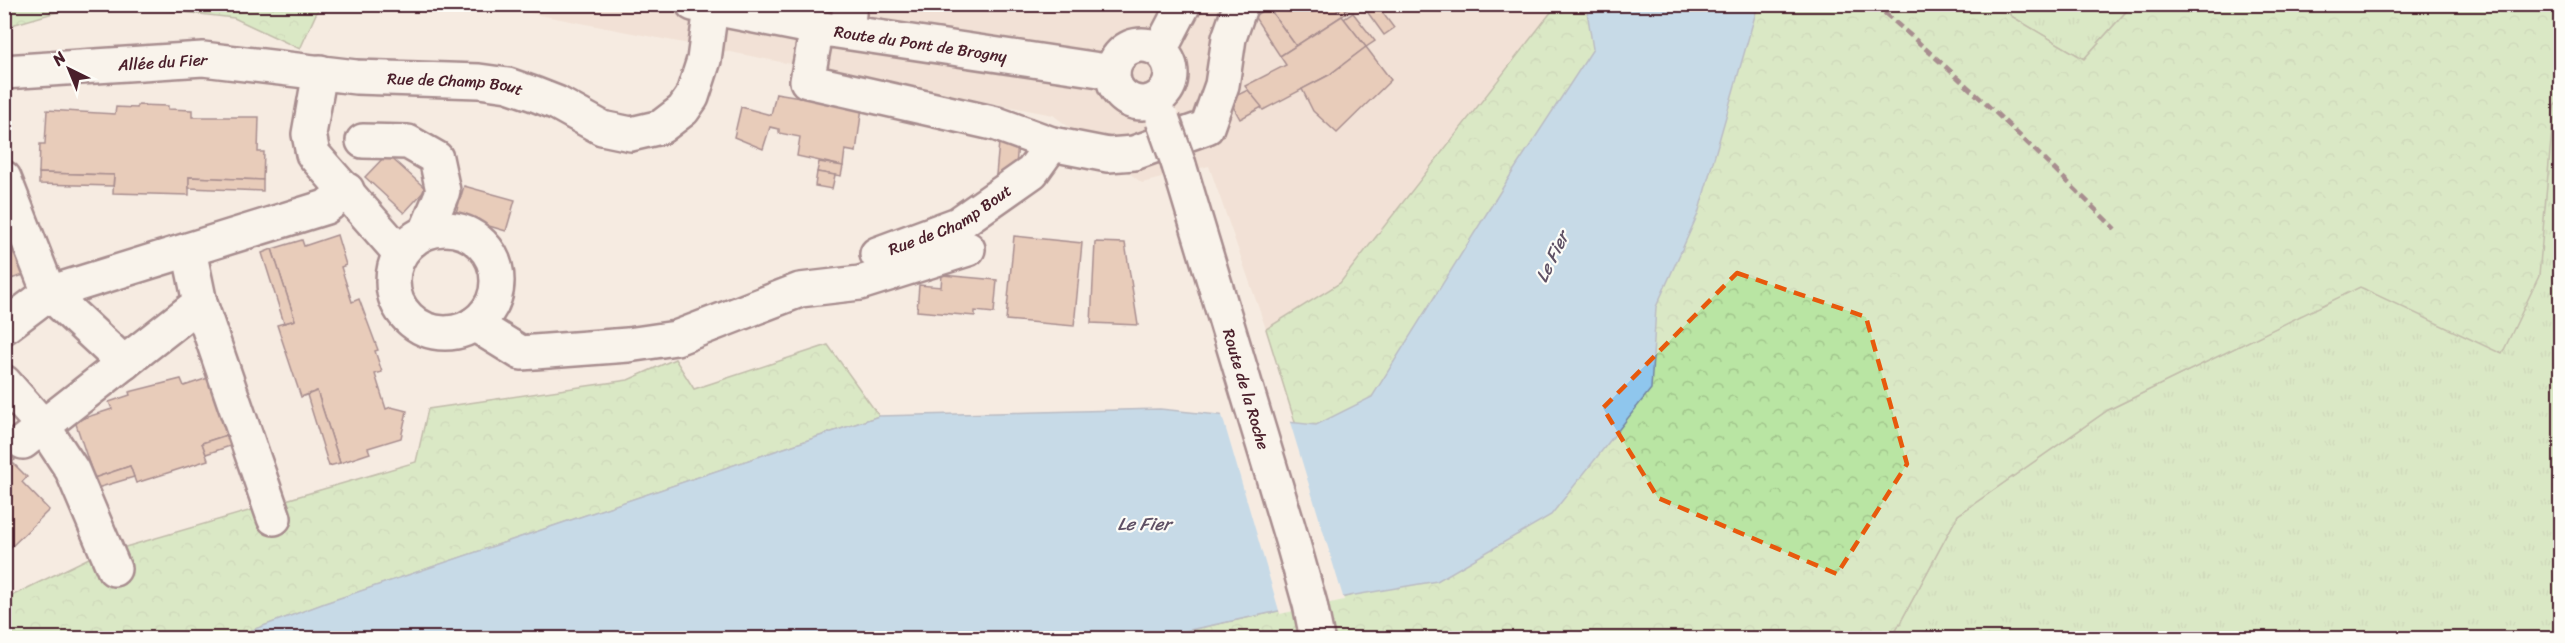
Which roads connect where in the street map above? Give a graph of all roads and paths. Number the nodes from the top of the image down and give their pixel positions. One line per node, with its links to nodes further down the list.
1 (1184, 4): 5 (street)
2 (1241, 4): 11 (street)
3 (702, 6): 4 (street, Route du Pont de Brogny); 7 (street, Rue de Champ Bout)
4 (838, 21): 8 (street, Route du Pont de Brogny); 11 (street)
5 (1160, 50): 8 (street); 9 (street)
6 (4, 72): 7 (street, Allée du Fier)
7 (320, 72): 13 (street)
8 (1113, 72): 9 (street)
9 (1159, 110): 28 (street, Route de la Roche, bridge)
10 (363, 141): 14 (street)
11 (1052, 144): 18 (street, Rue de Champ Bout)
12 (4, 178): 19 (street)
13 (347, 190): 16 (street); 17 (street)
14 (426, 232): 17 (street); 21 (street)
15 (968, 249): 18 (street, Rue de Champ Bout)
16 (189, 250): 19 (street); 20 (street)
17 (400, 253): 21 (street)
18 (800, 290): 21 (street, Rue de Champ Bout)
19 (49, 292): 22 (street); 23 (street)
20 (200, 303): 23 (street); 26 (street)
21 (474, 324)
22 (4, 327)
23 (124, 363): 25 (street)
24 (4, 382): 25 (street)
25 (33, 434): 27 (street)
26 (274, 518)
27 (114, 569)
28 (1317, 639)

